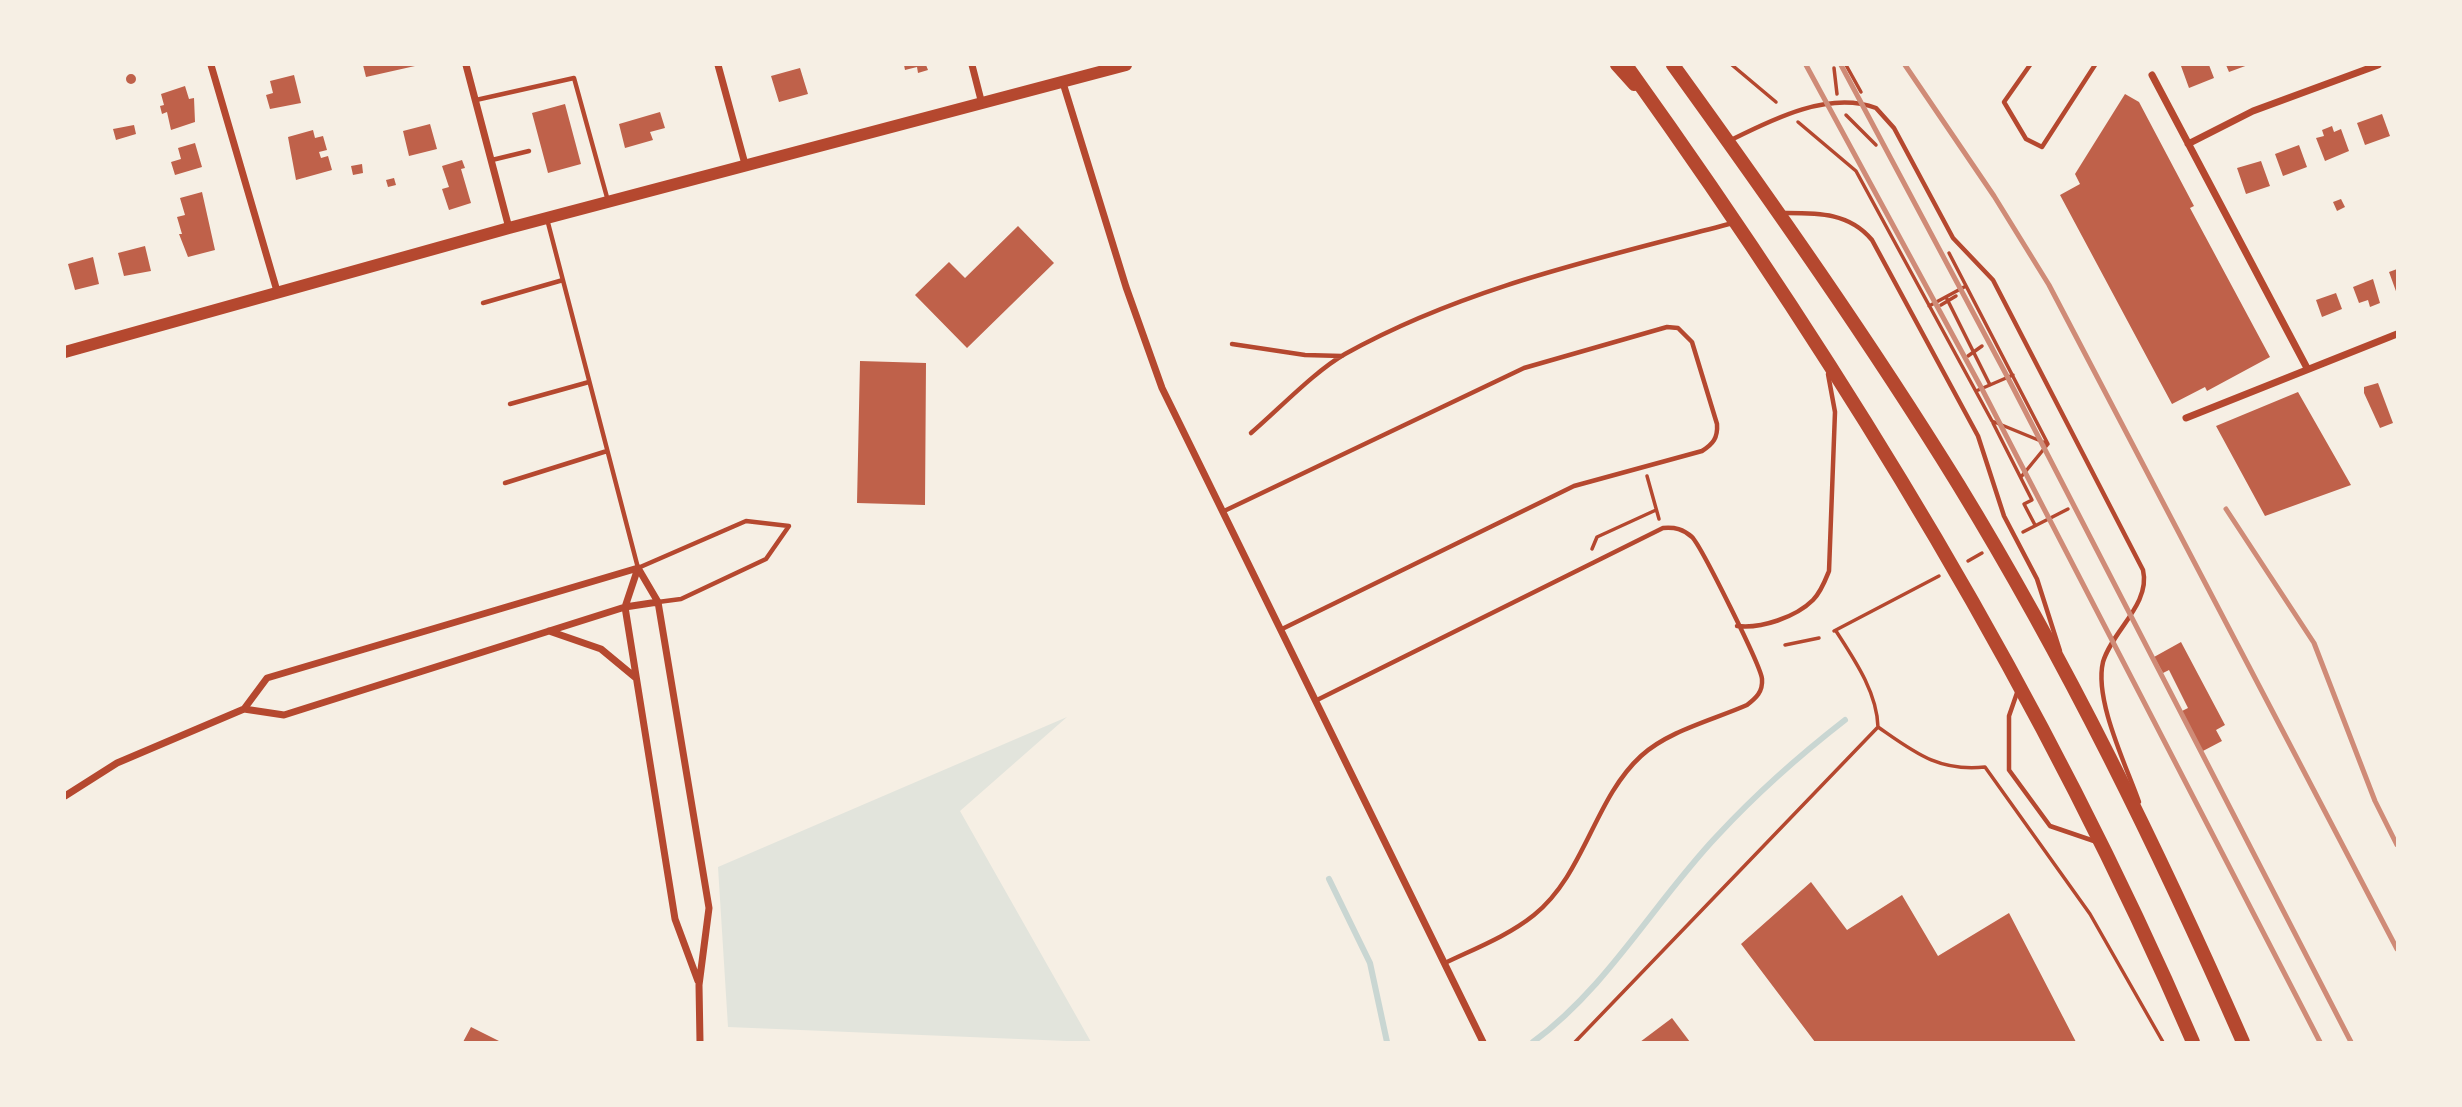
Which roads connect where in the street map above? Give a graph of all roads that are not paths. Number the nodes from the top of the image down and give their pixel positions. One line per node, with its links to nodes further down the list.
1 (211, 65): 30 (street)
2 (466, 65): 15 (street)
3 (718, 65): 23 (street)
4 (972, 65): 17 (street)
5 (1126, 65): 14 (main road)
6 (1616, 65): 18 (main road)
7 (1626, 65): 18 (main road)
8 (1673, 65): 16 (main road)
9 (1681, 65): 16 (main road)
10 (2030, 65): 11 (lane)
11 (2095, 65)
12 (2378, 65): 20 (street)
13 (2152, 75): 20 (street)
14 (1063, 83): 17 (main road); 44 (street)
15 (475, 100): 22 (street); 24 (lane)
16 (1701, 103): 19 (main road)
17 (982, 105): 23 (main road)
18 (1672, 129): 27 (main road)
19 (1729, 141): 25 (main road); 58 (lane)
20 (2188, 144): 37 (street)
21 (529, 151): 22 (lane)
22 (491, 160): 28 (street)
23 (745, 164): 24 (main road)
24 (608, 201): 26 (main road)
25 (1781, 213): 53 (main road); 53 (lane)
26 (546, 218): 28 (main road); 29 (lane)
27 (1737, 222): 35 (lane); 36 (main road)
28 (509, 228): 30 (main road)
29 (563, 281): 31 (lane); 38 (lane)
30 (277, 291): 34 (main road)
31 (483, 303)
32 (2397, 334): 37 (street)
33 (1232, 344): 35 (lane)
34 (65, 352)
35 (1343, 356): 41 (lane)
36 (1825, 356): 48 (lane); 52 (main road)
37 (2306, 368): 40 (street)
38 (589, 382): 39 (lane); 42 (lane)
39 (510, 404)
40 (2186, 418)
41 (1251, 433)
42 (607, 452): 43 (lane); 45 (lane)
43 (505, 483)
44 (1222, 512): 50 (street); 50 (lane)
45 (638, 568): 46 (street); 46 (lane); 47 (street); 55 (street)
46 (658, 602): 47 (street); 60 (street)
47 (625, 607): 49 (street); 51 (street)
48 (1737, 626): 54 (lane); 59 (lane)
49 (549, 631): 51 (street); 55 (street)
50 (1280, 631): 54 (street)
51 (636, 679): 60 (street)
52 (2020, 686): 57 (main road); 57 (lane)
53 (2073, 688): 58 (main road)
54 (1314, 702): 59 (street)
55 (244, 709): 56 (street)
56 (65, 796)
57 (2100, 843): 63 (main road)
58 (2154, 846): 64 (main road)
59 (1444, 963): 62 (street)
60 (699, 985): 61 (street)
61 (700, 1042)
62 (1483, 1042)
63 (2193, 1042)
64 (2243, 1042)

